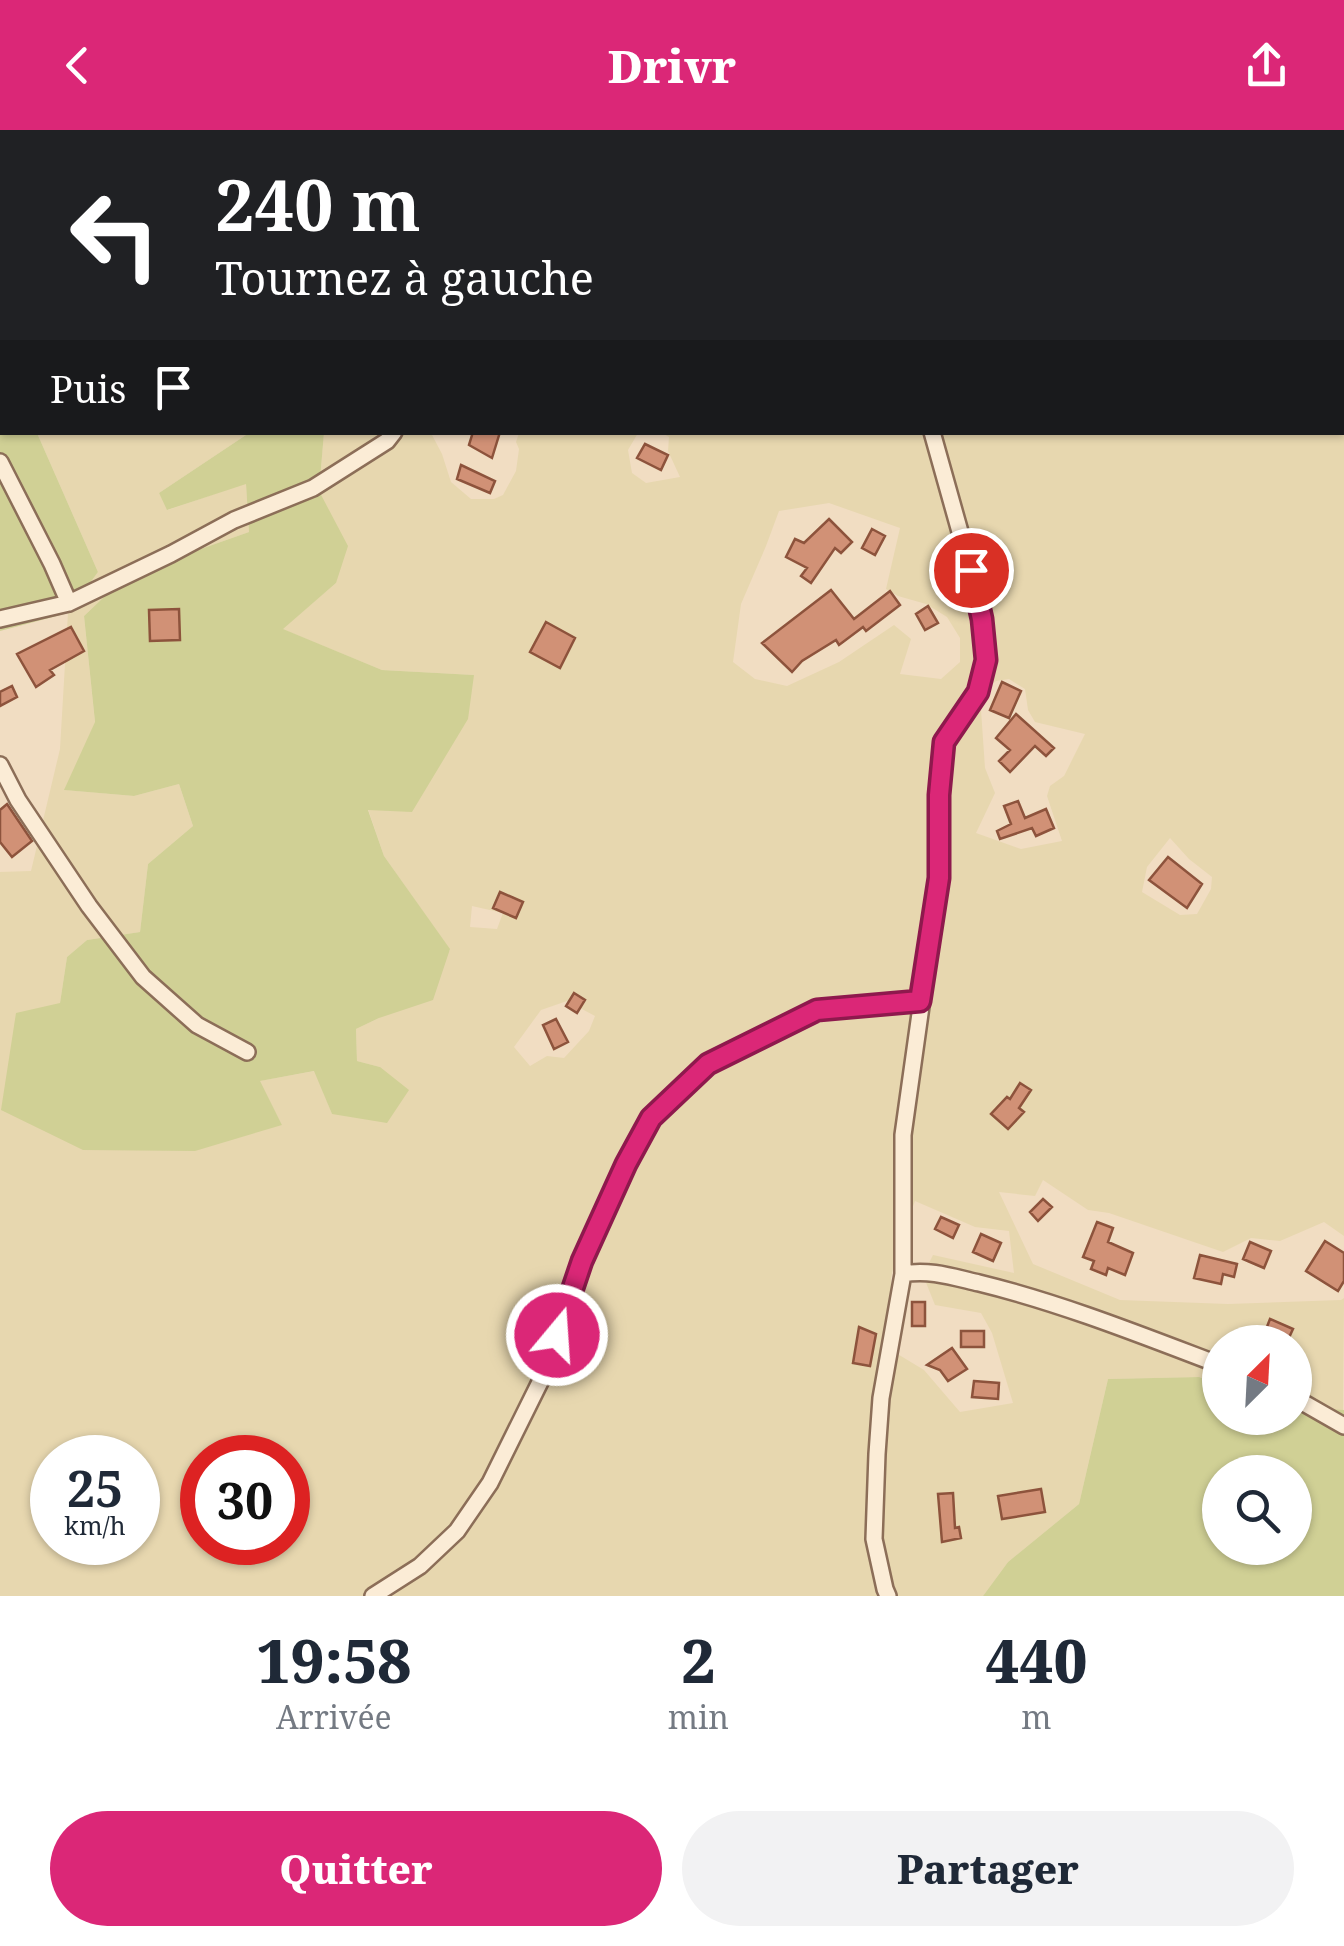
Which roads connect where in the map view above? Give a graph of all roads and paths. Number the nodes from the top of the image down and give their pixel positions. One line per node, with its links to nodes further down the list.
1 (391, 435): 4 (street)
2 (933, 435): 7 (street)
3 (0, 462): 4 (street)
4 (68, 602): 5 (street)
5 (0, 619)
6 (0, 765): 8 (street)
7 (920, 1001): 9 (street); 13 (street)
8 (247, 1052)
9 (903, 1274): 10 (street); 14 (street)
10 (1202, 1357)
11 (1312, 1408): 12 (street)
12 (1344, 1426)
13 (373, 1596)
14 (888, 1596)

